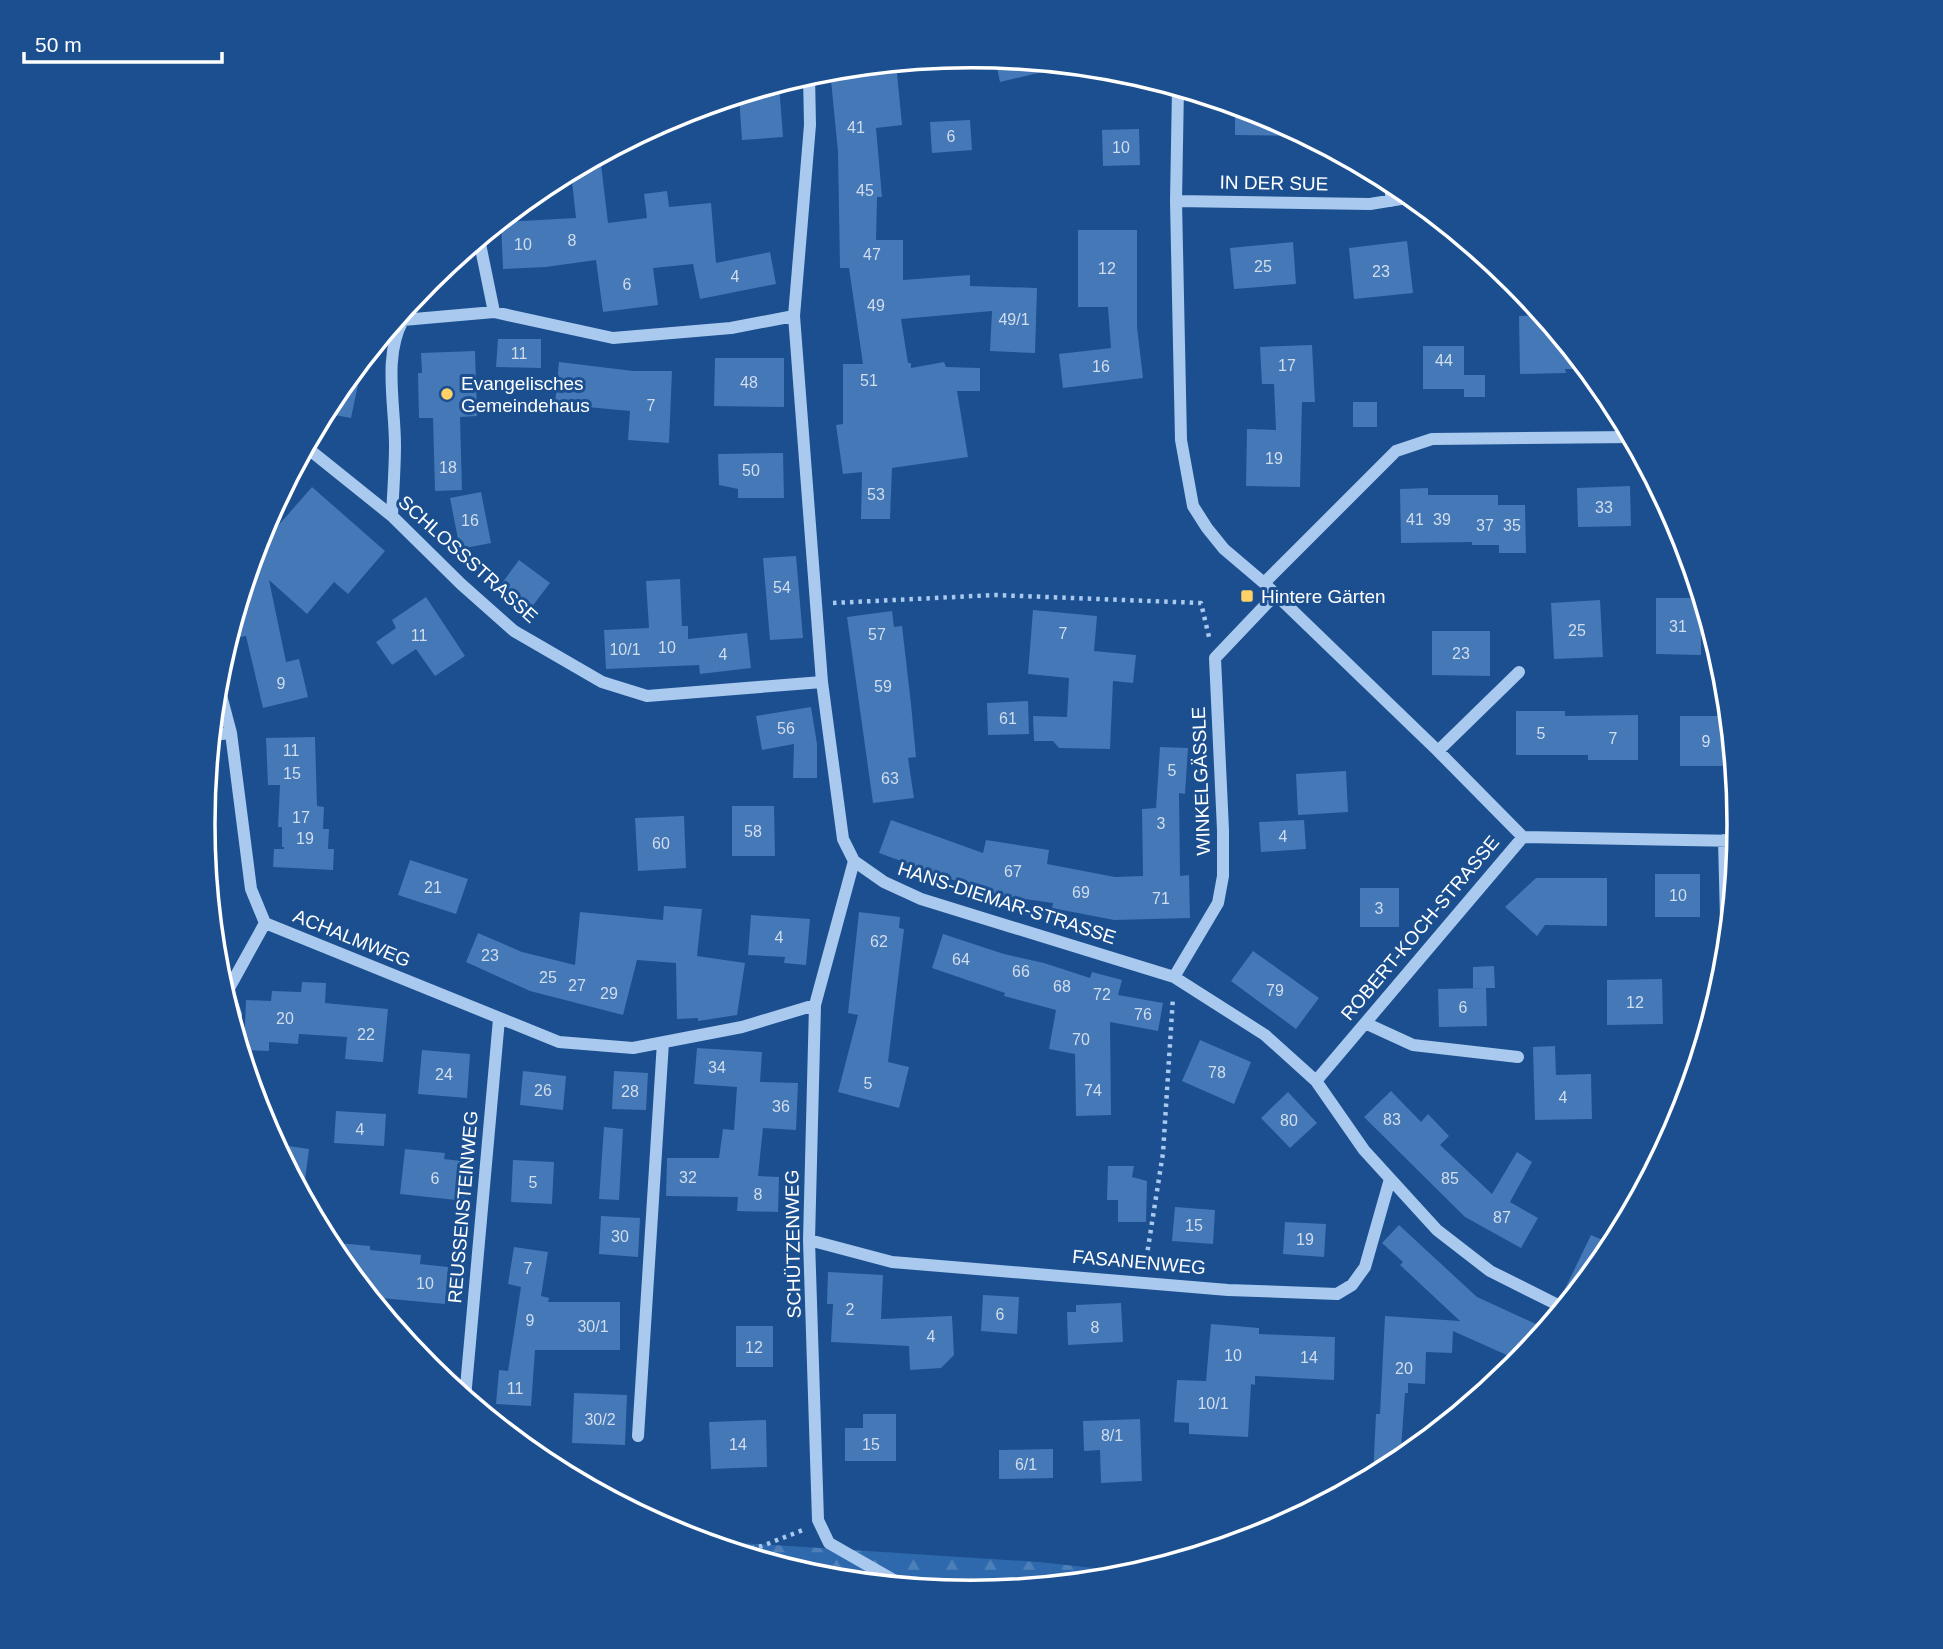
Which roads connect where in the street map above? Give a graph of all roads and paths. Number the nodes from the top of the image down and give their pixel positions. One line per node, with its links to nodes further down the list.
1 (809, 86): 9 (street)
2 (1178, 97): 5 (street)
3 (1391, 195): 6 (street)
4 (1397, 200): 6 (street, IN DER SUE)
5 (1176, 201): 6 (street, IN DER SUE); 15 (street)
6 (1391, 201)
7 (482, 249): 8 (street)
8 (495, 312): 9 (street); 10 (street)
9 (793, 316): 17 (street)
10 (409, 319)
11 (393, 338): 14 (street)
12 (1621, 438): 15 (street)
13 (313, 453): 14 (street, SCHLOSSSTRASSE)
14 (391, 516): 20 (street, SCHLOSSSTRASSE)
15 (1264, 583): 16 (street)
16 (1275, 595): 18 (street); 24 (street)
17 (816, 604): 18 (path); 20 (street)
18 (1215, 658): 31 (street, WINKELGÄSSLE)
19 (1519, 672): 24 (street)
20 (822, 682): 28 (street)
21 (225, 709): 22 (street, ACHALMWEG)
22 (231, 733): 23 (street); 30 (street, ACHALMWEG)
23 (221, 734)
24 (1438, 751): 25 (street)
25 (1523, 837): 26 (street, ROBERT-KOCH-STRASSE); 35 (street, ROBERT-KOCH-STRASSE)
26 (1724, 840): 27 (street, ROBERT-KOCH-STRASSE); 29 (street)
27 (1727, 840)
28 (854, 861): 31 (street, HANS-DIEMAR-STRASSE); 33 (street, SCHÜTZENWEG)
29 (1725, 883)
30 (265, 923): 32 (street); 34 (street, ACHALMWEG)
31 (1174, 977): 38 (street, HANS-DIEMAR-STRASSE); 41 (path)
32 (232, 981)
33 (815, 1005): 36 (street, ACHALMWEG); 40 (street, SCHÜTZENWEG)
34 (499, 1019): 36 (street, ACHALMWEG); 43 (street, REUSSENSTEINWEG)
35 (1365, 1023): 37 (street); 38 (street, ROBERT-KOCH-STRASSE)
36 (663, 1042): 44 (street)
37 (1518, 1057)
38 (1316, 1080): 39 (street, HANS-DIEMAR-STRASSE)
39 (1390, 1179): 41 (street, FASANENWEG); 42 (street, HANS-DIEMAR-STRASSE)
40 (809, 1240): 41 (street, FASANENWEG); 45 (street, SCHÜTZENWEG)
41 (1142, 1281)
42 (1556, 1304)
43 (466, 1386)
44 (638, 1436)
45 (818, 1520): 46 (path); 47 (street)
46 (752, 1548)
47 (886, 1575)

